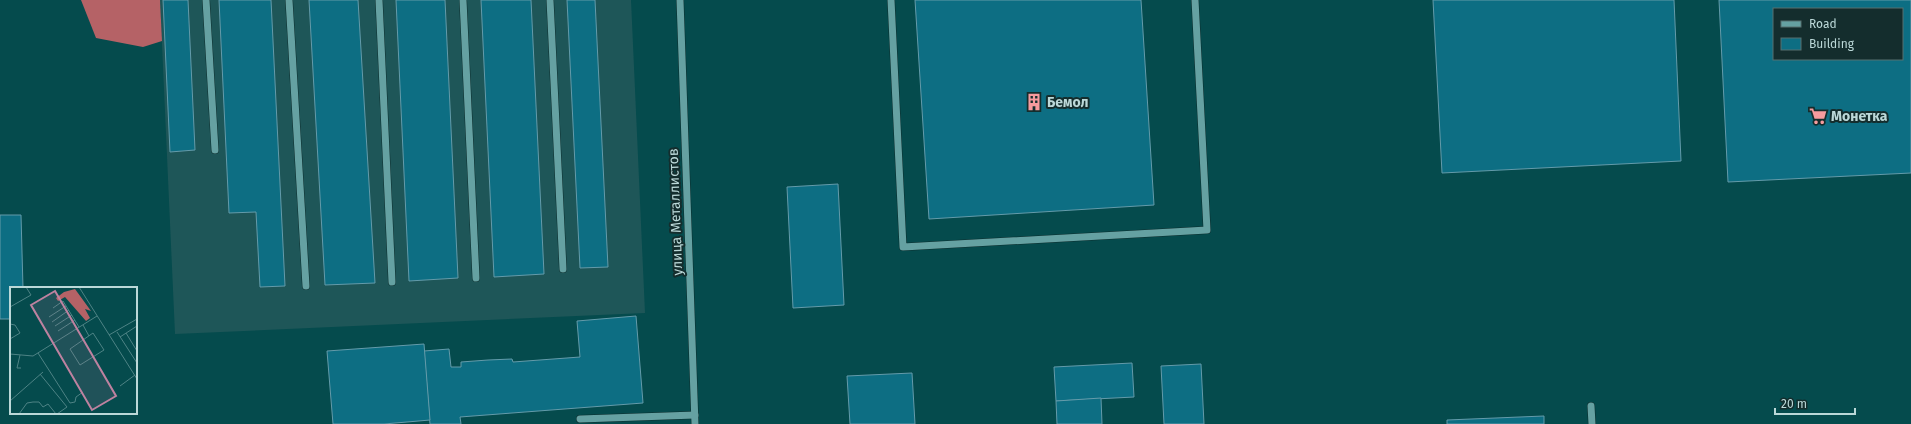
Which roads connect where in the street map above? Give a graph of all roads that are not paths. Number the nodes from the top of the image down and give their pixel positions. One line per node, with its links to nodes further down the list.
1 (206, 0): 9 (street)
2 (289, 0): 13 (street)
3 (379, 0): 12 (street)
4 (463, 0): 11 (street)
5 (550, 0): 10 (street)
6 (680, 0): 15 (street, улица Металлистов)
7 (891, 0): 8 (street)
8 (1195, 0)
9 (215, 150)
10 (563, 269)
11 (476, 278)
12 (392, 282)
13 (306, 286)
14 (1591, 406): 18 (street)
15 (695, 415): 16 (street); 17 (street, улица Металлистов)
16 (580, 419)
17 (695, 424)
18 (1592, 424)

